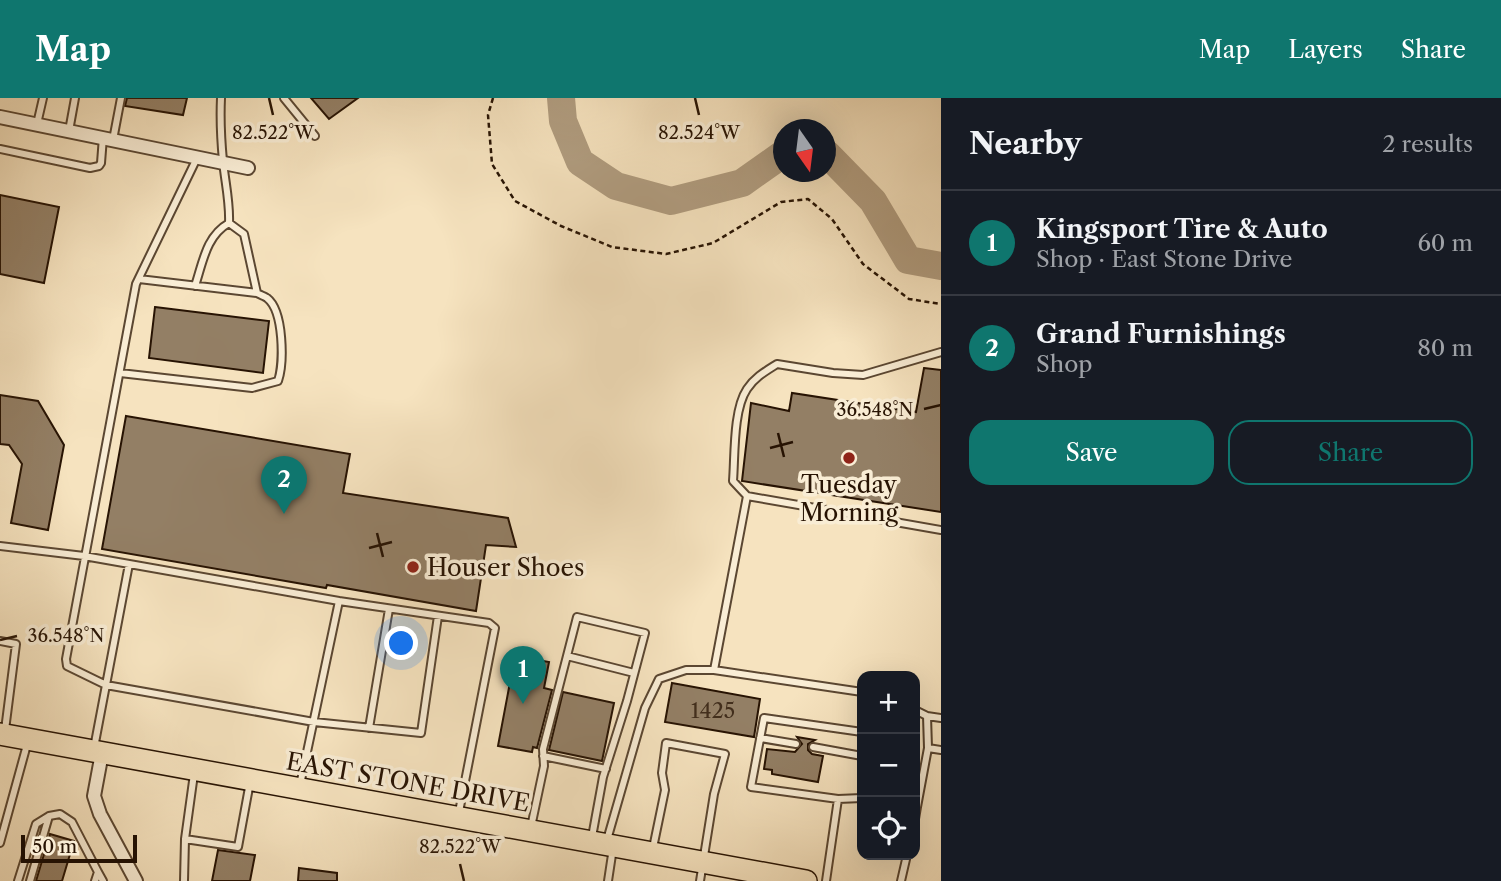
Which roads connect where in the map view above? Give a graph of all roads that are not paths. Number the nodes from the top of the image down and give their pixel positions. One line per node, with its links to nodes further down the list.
1 (43, 98): 7 (lane)
2 (75, 98): 8 (lane)
3 (121, 98): 10 (lane)
4 (221, 98): 13 (lane)
5 (284, 98): 9 (lane)
6 (0, 117): 7 (street)
7 (37, 124): 8 (street)
8 (69, 131): 10 (street)
9 (315, 136)
10 (108, 138): 11 (lane); 12 (street)
11 (0, 149)
12 (198, 156): 13 (street); 16 (lane)
13 (223, 162): 14 (street); 15 (lane)
14 (248, 168)
15 (229, 223): 17 (lane); 18 (lane)
16 (139, 279): 17 (lane); 20 (lane)
17 (195, 286): 18 (lane)
18 (257, 293): 20 (lane)
19 (941, 352): 21 (lane)
20 (120, 373): 24 (lane)
21 (747, 496): 22 (lane); 31 (lane)
22 (941, 530)
23 (0, 546): 24 (lane)
24 (84, 556): 25 (lane); 33 (lane)
25 (129, 564): 26 (lane); 33 (lane)
26 (339, 601): 27 (lane); 38 (lane)
27 (389, 608): 28 (lane); 39 (lane)
28 (438, 616): 39 (lane); 59 (lane)
29 (0, 642): 41 (lane)
30 (567, 656): 32 (lane); 32 (lane); 50 (lane)
31 (714, 670): 34 (lane); 63 (lane)
32 (634, 673): 51 (lane)
33 (106, 685): 38 (lane); 48 (lane)
34 (857, 691)
35 (920, 712): 36 (lane)
36 (927, 716): 37 (lane); 46 (lane)
37 (941, 718)
38 (314, 722): 39 (lane); 54 (lane)
39 (369, 728)
40 (857, 731): 42 (lane)
41 (2, 735): 43 (highway, EAST STONE DRIVE)
42 (760, 738): 44 (lane); 57 (lane)
43 (29, 740): 48 (highway, EAST STONE DRIVE); 62 (lane)
44 (796, 744)
45 (813, 747): 49 (lane)
46 (928, 748): 47 (lane); 55 (lane)
47 (941, 750)
48 (97, 752): 52 (highway, EAST STONE DRIVE); 72 (street)
49 (857, 755)
50 (543, 756): 51 (lane); 60 (lane)
51 (606, 769): 63 (lane)
52 (195, 770): 53 (highway, EAST STONE DRIVE); 61 (lane)
53 (250, 780): 54 (highway, EAST STONE DRIVE); 61 (lane)
54 (299, 789): 59 (highway, EAST STONE DRIVE)
55 (918, 797)
56 (857, 798): 57 (lane)
57 (838, 799): 76 (lane)
58 (49, 816): 66 (lane); 68 (lane); 69 (lane)
59 (458, 818): 60 (highway, EAST STONE DRIVE)
60 (530, 831): 63 (highway, EAST STONE DRIVE)
61 (185, 839): 73 (lane)
62 (0, 843)
63 (603, 844): 64 (highway, EAST STONE DRIVE); 74 (lane)
64 (652, 853): 67 (highway, EAST STONE DRIVE); 67 (lane)
65 (906, 860): 77 (lane)
66 (98, 872): 70 (lane); 71 (lane)
67 (701, 872): 75 (highway, EAST STONE DRIVE)
68 (18, 881)
69 (30, 881)
70 (95, 881)
71 (103, 881)
72 (136, 881)
73 (184, 881)
74 (607, 881)
75 (803, 881)
76 (826, 881)
77 (901, 881)

